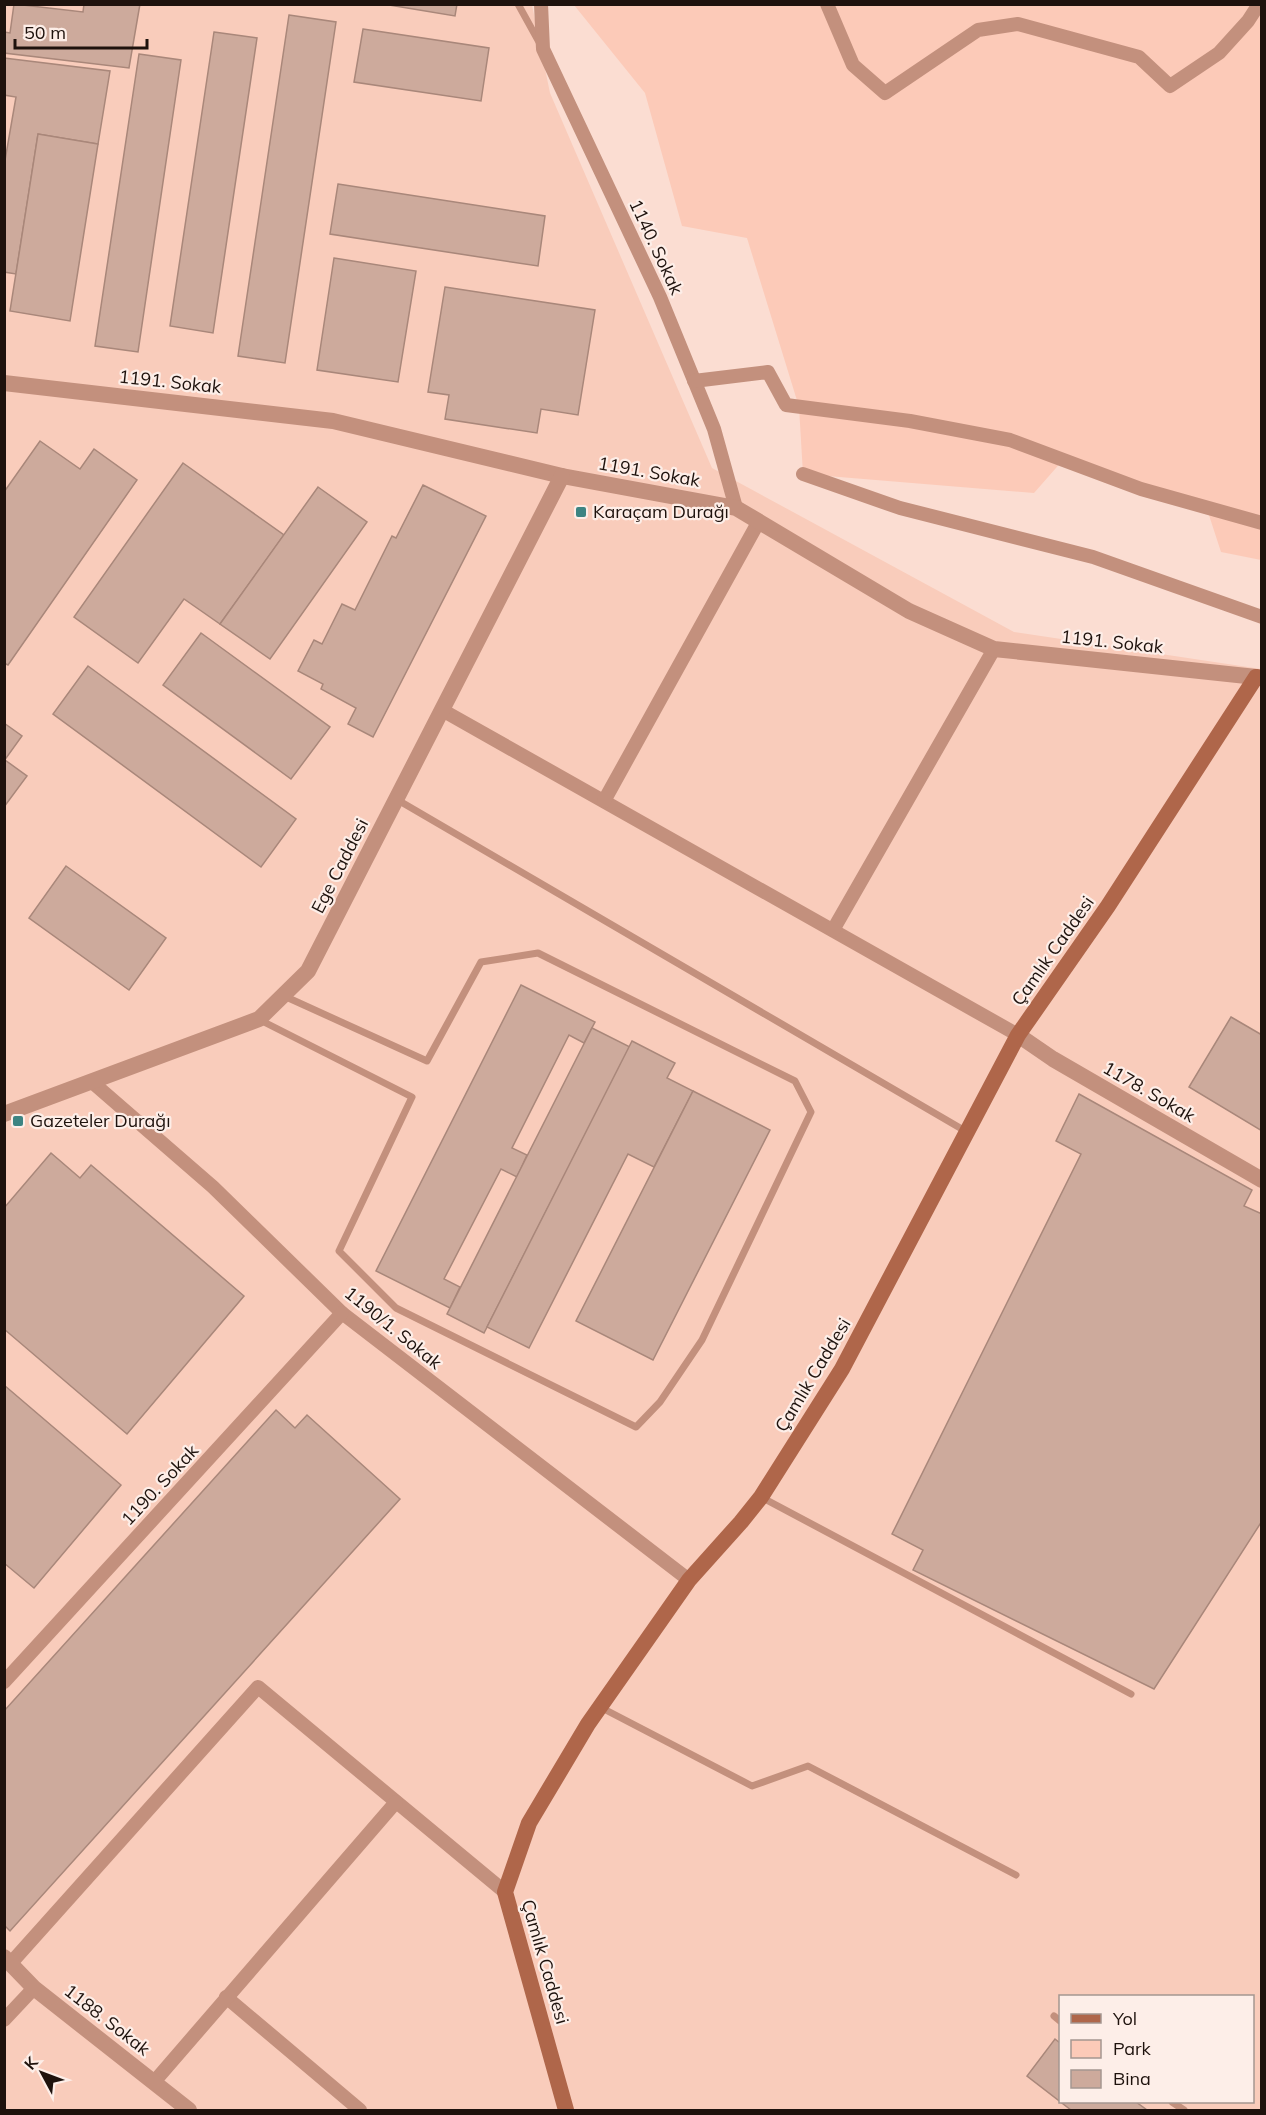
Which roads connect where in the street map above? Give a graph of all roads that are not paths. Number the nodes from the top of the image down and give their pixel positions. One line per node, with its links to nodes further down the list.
1 (518, 4): 5 (lane)
2 (541, 4): 5 (street, 1140. Sokak)
3 (827, 4): 4 (street)
4 (1259, 4)
5 (543, 49): 6 (street, 1140. Sokak)
6 (694, 381): 10 (street, 1140. Sokak); 12 (street)
7 (5, 385): 9 (street, 1191. Sokak)
8 (803, 474): 13 (street)
9 (562, 476): 10 (street, 1191. Sokak); 16 (street, Ege Caddesi)
10 (736, 508): 11 (street, 1191. Sokak)
11 (759, 521): 14 (street, 1191. Sokak); 18 (street)
12 (1262, 523)
13 (1262, 617)
14 (994, 649): 15 (street, 1191. Sokak); 19 (street)
15 (1259, 677): 22 (main road, Çamlık Caddesi)
16 (442, 710): 17 (street, Ege Caddesi); 18 (street)
17 (396, 799): 20 (street, Ege Caddesi); 25 (lane)
18 (604, 801): 19 (street)
19 (833, 930): 22 (street)
20 (282, 995): 21 (street, Ege Caddesi); 21 (lane)
21 (259, 1019): 23 (street, Ege Caddesi)
22 (1018, 1035): 25 (main road, Çamlık Caddesi); 26 (street, 1178. Sokak)
23 (92, 1082): 24 (street, Ege Caddesi); 27 (street, 1190/1. Sokak)
24 (8, 1110)
25 (967, 1132): 28 (main road, Çamlık Caddesi)
26 (1262, 1180)
27 (342, 1313): 29 (street, 1190/1. Sokak); 30 (street, 1190. Sokak)
28 (761, 1497): 29 (main road, Çamlık Caddesi); 31 (lane)
29 (689, 1580): 32 (main road, Çamlık Caddesi)
30 (4, 1682)
31 (1131, 1694)
32 (600, 1707): 34 (lane); 35 (main road, Çamlık Caddesi)
33 (396, 1802): 35 (street); 36 (street); 38 (street)
34 (1016, 1875)
35 (505, 1892): 45 (main road, Çamlık Caddesi)
36 (8, 1960): 37 (street, 1188. Sokak)
37 (34, 1988): 40 (street); 42 (street, 1188. Sokak)
38 (226, 1997): 42 (street); 44 (street)
39 (1054, 2016): 41 (lane)
40 (4, 2020)
41 (1059, 2020)
42 (154, 2082): 43 (street, 1188. Sokak)
43 (185, 2109)
44 (360, 2110)
45 (566, 2110)

